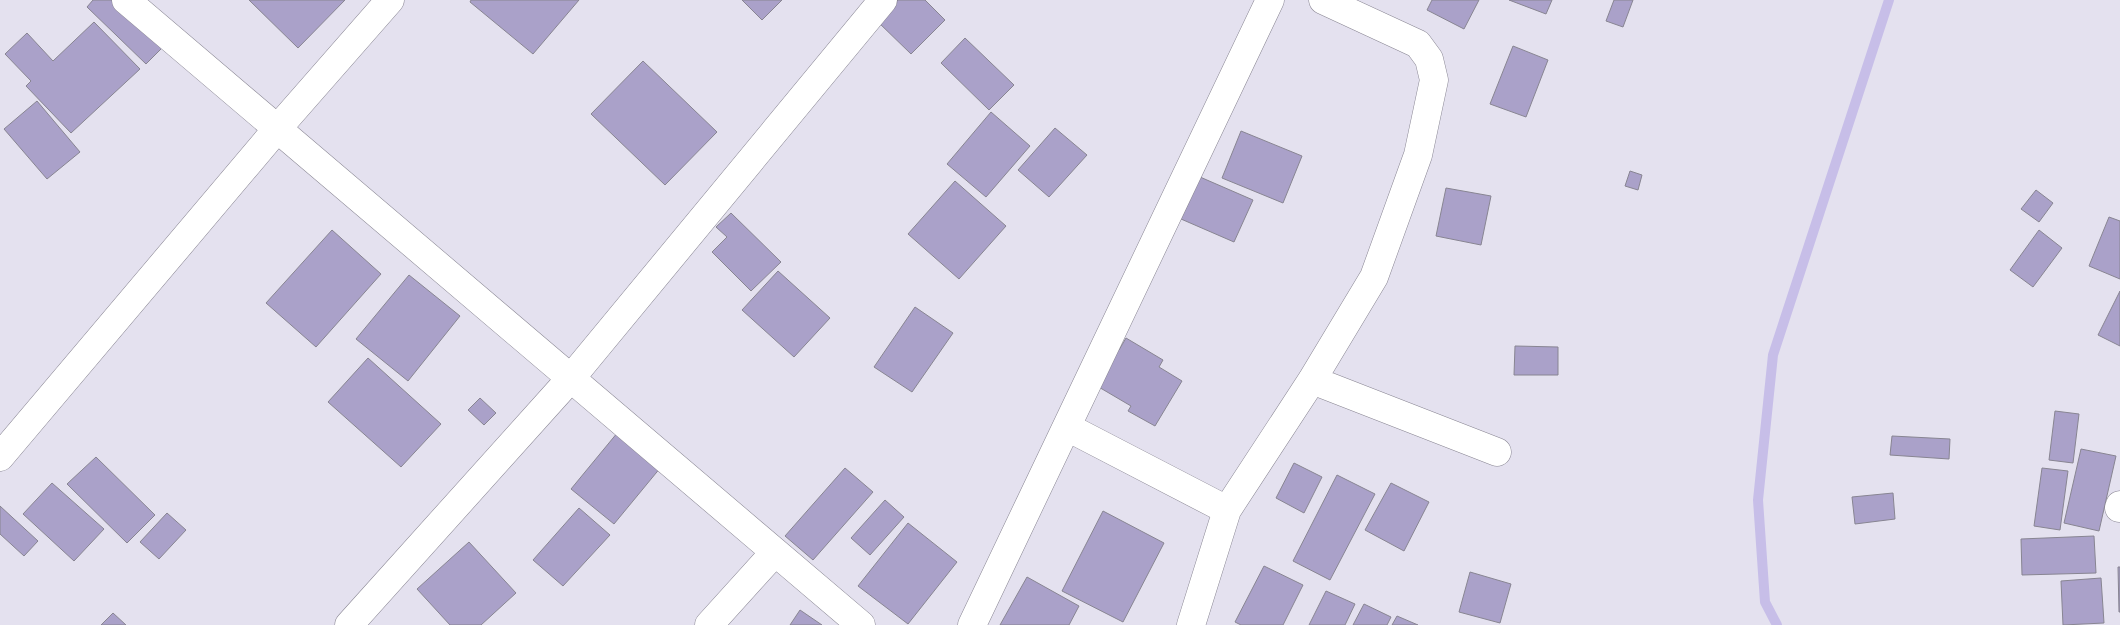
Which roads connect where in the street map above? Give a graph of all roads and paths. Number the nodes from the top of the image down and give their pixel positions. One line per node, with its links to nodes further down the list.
1 (126, 0): 6 (street)
2 (390, 0): 6 (street)
3 (883, 0): 7 (street)
4 (1270, 0): 9 (street)
5 (1323, 0): 8 (street)
6 (277, 129): 7 (street); 11 (street)
7 (570, 378): 13 (street); 14 (street)
8 (1312, 380): 10 (street); 12 (street)
9 (1067, 427): 12 (street); 17 (street)
10 (1497, 452)
11 (0, 457)
12 (1226, 510): 18 (street)
13 (775, 552): 15 (street); 16 (street)
14 (349, 625)
15 (709, 625)
16 (861, 625)
17 (972, 625)
18 (1191, 625)

